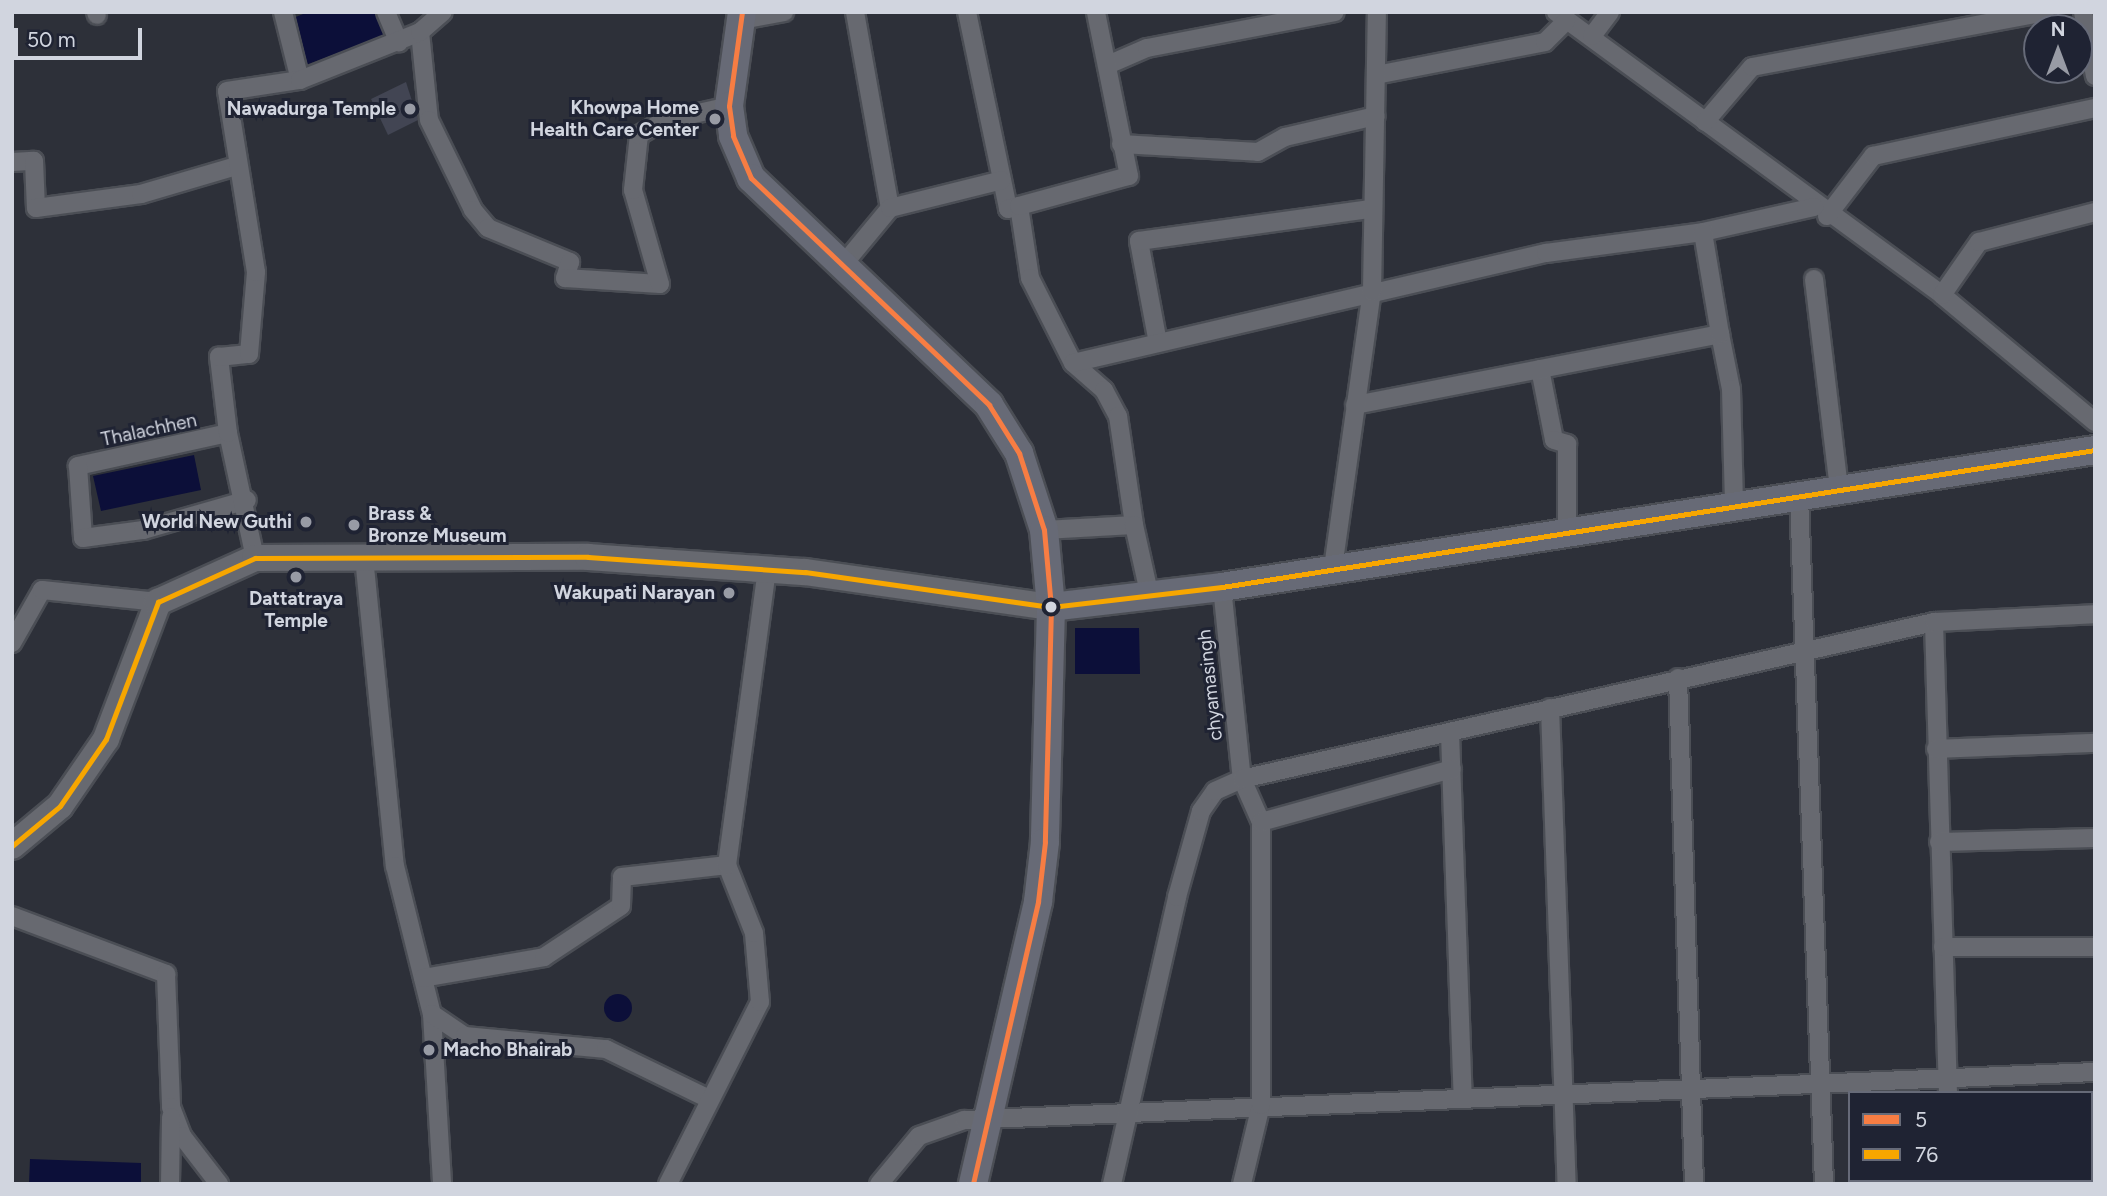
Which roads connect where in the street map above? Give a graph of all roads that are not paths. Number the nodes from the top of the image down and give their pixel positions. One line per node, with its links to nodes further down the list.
1 (283, 12): 21 (street)
2 (386, 12): 17 (street)
3 (443, 12): 15 (street)
4 (784, 12): 13 (street)
5 (855, 12): 31 (street)
6 (967, 12): 29 (street)
7 (1096, 12): 18 (street)
8 (1335, 12): 18 (street)
9 (1377, 12): 19 (street)
10 (1610, 12): 16 (street)
11 (2045, 12): 25 (street)
12 (2082, 12): 20 (street)
13 (741, 16): 22 (main road)
14 (1561, 17): 16 (street); 19 (street)
15 (420, 32): 17 (street); 22 (street)
16 (1592, 36): 25 (street)
17 (399, 42): 21 (street)
18 (1110, 64): 26 (street)
19 (1376, 75): 24 (street)
20 (2095, 76)
21 (300, 80): 28 (street)
22 (729, 106): 36 (main road)
23 (2095, 108): 33 (street)
24 (1376, 116): 26 (street); 32 (street)
25 (1705, 122): 33 (street)
26 (1122, 144): 30 (street)
27 (12, 162): 28 (street)
28 (236, 166): 46 (street)
29 (1002, 180): 30 (street); 31 (street)
30 (1019, 206): 42 (street)
31 (890, 208): 36 (street)
32 (1369, 209): 38 (street); 41 (street)
33 (1820, 211): 35 (street); 39 (street)
34 (2095, 212): 39 (street)
35 (1703, 232): 38 (street); 40 (street)
36 (842, 265): 53 (main road)
37 (1814, 279): 48 (street)
38 (1372, 292): 41 (street); 44 (street)
39 (1942, 295): 45 (street)
40 (1720, 334): 43 (street); 51 (street)
41 (1158, 343): 42 (street)
42 (1073, 363): 52 (street)
43 (1539, 369): 44 (street); 54 (street)
44 (1355, 405): 58 (street)
45 (2095, 422)
46 (228, 433): 50 (street); 50 (street, Thalachhen)
47 (2095, 450): 48 (main road)
48 (1839, 490): 49 (main road)
49 (1799, 496): 51 (main road); 66 (street)
50 (247, 500): 56 (street)
51 (1734, 503): 54 (main road)
52 (1134, 525): 53 (street); 60 (street)
53 (1044, 530): 62 (main road)
54 (1567, 530): 58 (main road)
55 (364, 557): 56 (main road); 57 (main road); 82 (street)
56 (255, 558): 61 (main road)
57 (767, 568): 62 (main road); 78 (street)
58 (1333, 568): 59 (main road)
59 (1222, 587): 60 (main road); 73 (street, chyamasingh)
60 (1150, 597): 62 (main road)
61 (158, 603): 65 (street); 77 (main road)
62 (1051, 607): 94 (main road)
63 (2095, 614): 64 (street)
64 (1934, 622): 66 (street); 71 (street)
65 (12, 643)
66 (1804, 651): 67 (street); 85 (street)
67 (1678, 678): 68 (street); 87 (street)
68 (1550, 708): 69 (street); 88 (street)
69 (1450, 733): 72 (street); 73 (street)
70 (2095, 743): 71 (street)
71 (1936, 749): 76 (street)
72 (1452, 769): 74 (street); 90 (street)
73 (1242, 779): 74 (street, chyamasingh); 93 (street)
74 (1261, 822): 91 (street)
75 (2095, 838): 76 (street)
76 (1939, 842): 80 (street)
77 (12, 846)
78 (727, 865): 82 (street); 89 (street)
79 (12, 916): 92 (street)
80 (1943, 947): 81 (street); 86 (street)
81 (2095, 947)
82 (423, 978): 83 (street)
83 (432, 1014): 89 (street); 98 (street)
84 (2095, 1072): 86 (street)
85 (1821, 1083): 86 (street); 87 (street); 106 (street)
86 (1948, 1084)
87 (1691, 1089): 88 (street); 105 (street)
88 (1563, 1093): 90 (street); 104 (street)
89 (708, 1098): 99 (street)
90 (1463, 1098): 91 (street)
91 (1261, 1105): 93 (street); 103 (street)
92 (171, 1107): 96 (street); 97 (street)
93 (1128, 1115): 94 (street); 102 (street)
94 (987, 1118): 100 (street); 101 (main road)
95 (2095, 1183): 107 (street)
96 (170, 1184)
97 (219, 1184)
98 (442, 1184)
99 (668, 1184)
100 (879, 1184)
101 (973, 1184)
102 (1112, 1184)
103 (1242, 1184)
104 (1567, 1184)
105 (1695, 1184)
106 (1824, 1184)
107 (2071, 1184)

